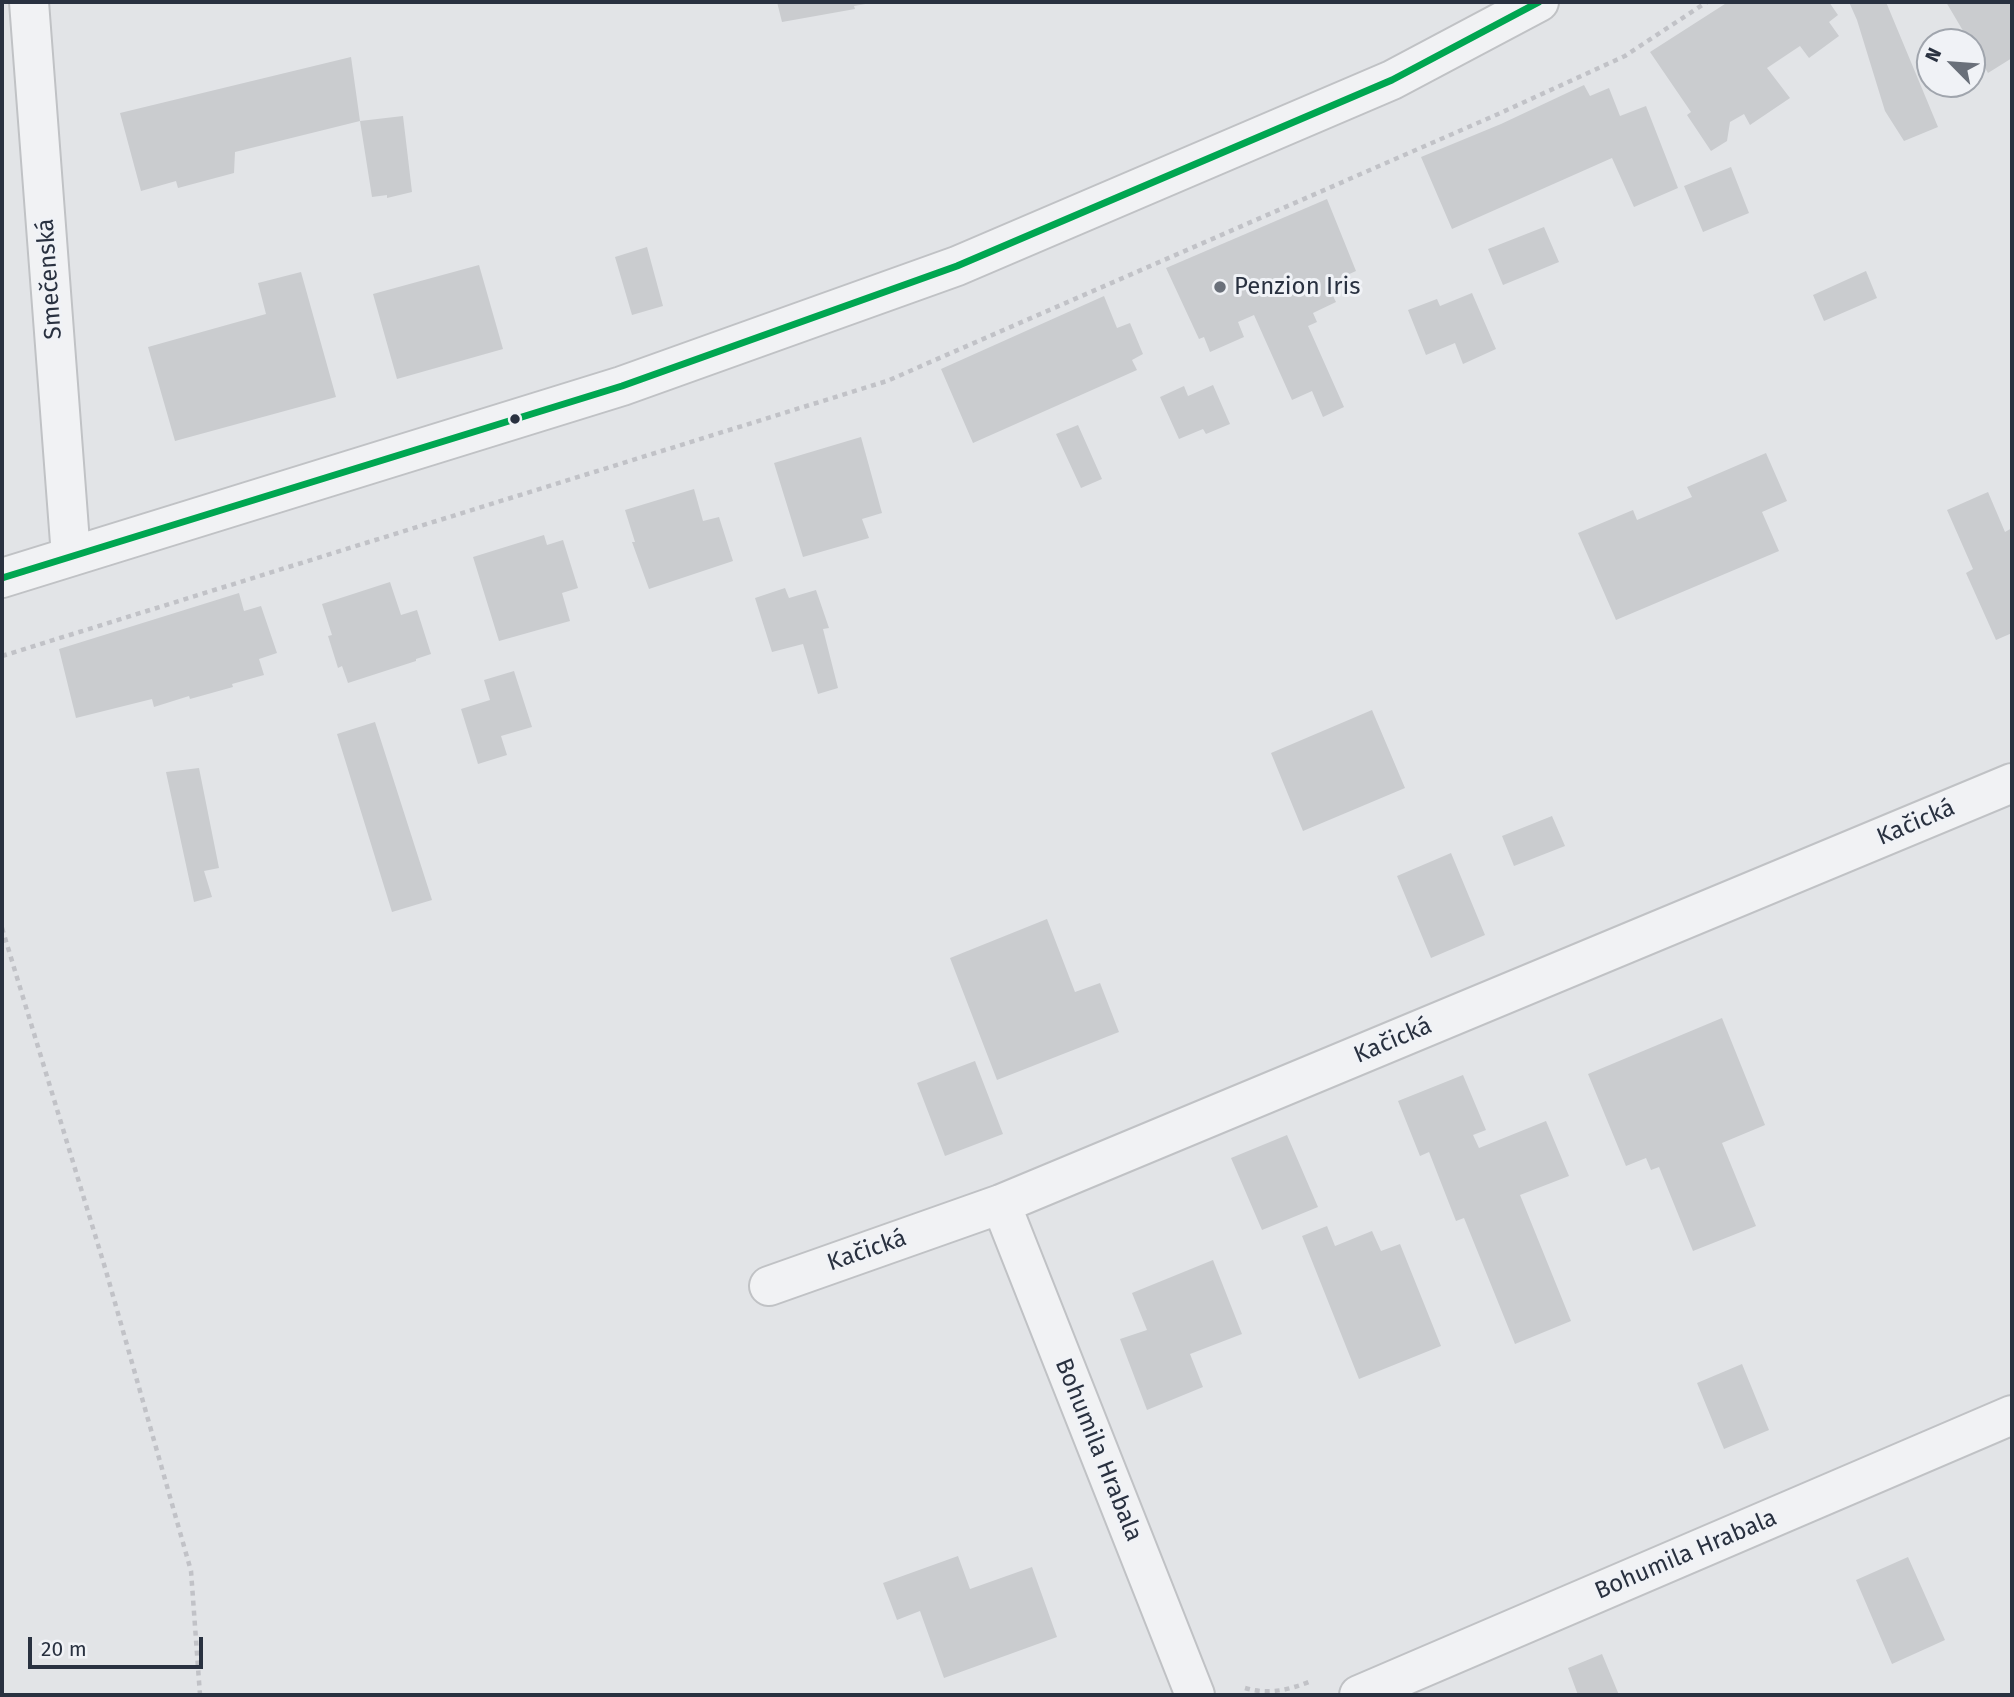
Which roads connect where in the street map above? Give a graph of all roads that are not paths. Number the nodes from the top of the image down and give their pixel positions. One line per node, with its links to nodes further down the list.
1 (29, 2): 3 (street, Smečenská)
2 (1539, 2): 3 (street)
3 (71, 556): 4 (street)
4 (2, 578)
5 (2012, 783): 6 (street, Kačická)
6 (1001, 1204): 7 (street, Kačická); 9 (street, Bohumila Hrabala)
7 (769, 1286)
8 (2012, 1415): 10 (street, Bohumila Hrabala)
9 (1195, 1695)
10 (1359, 1695)

